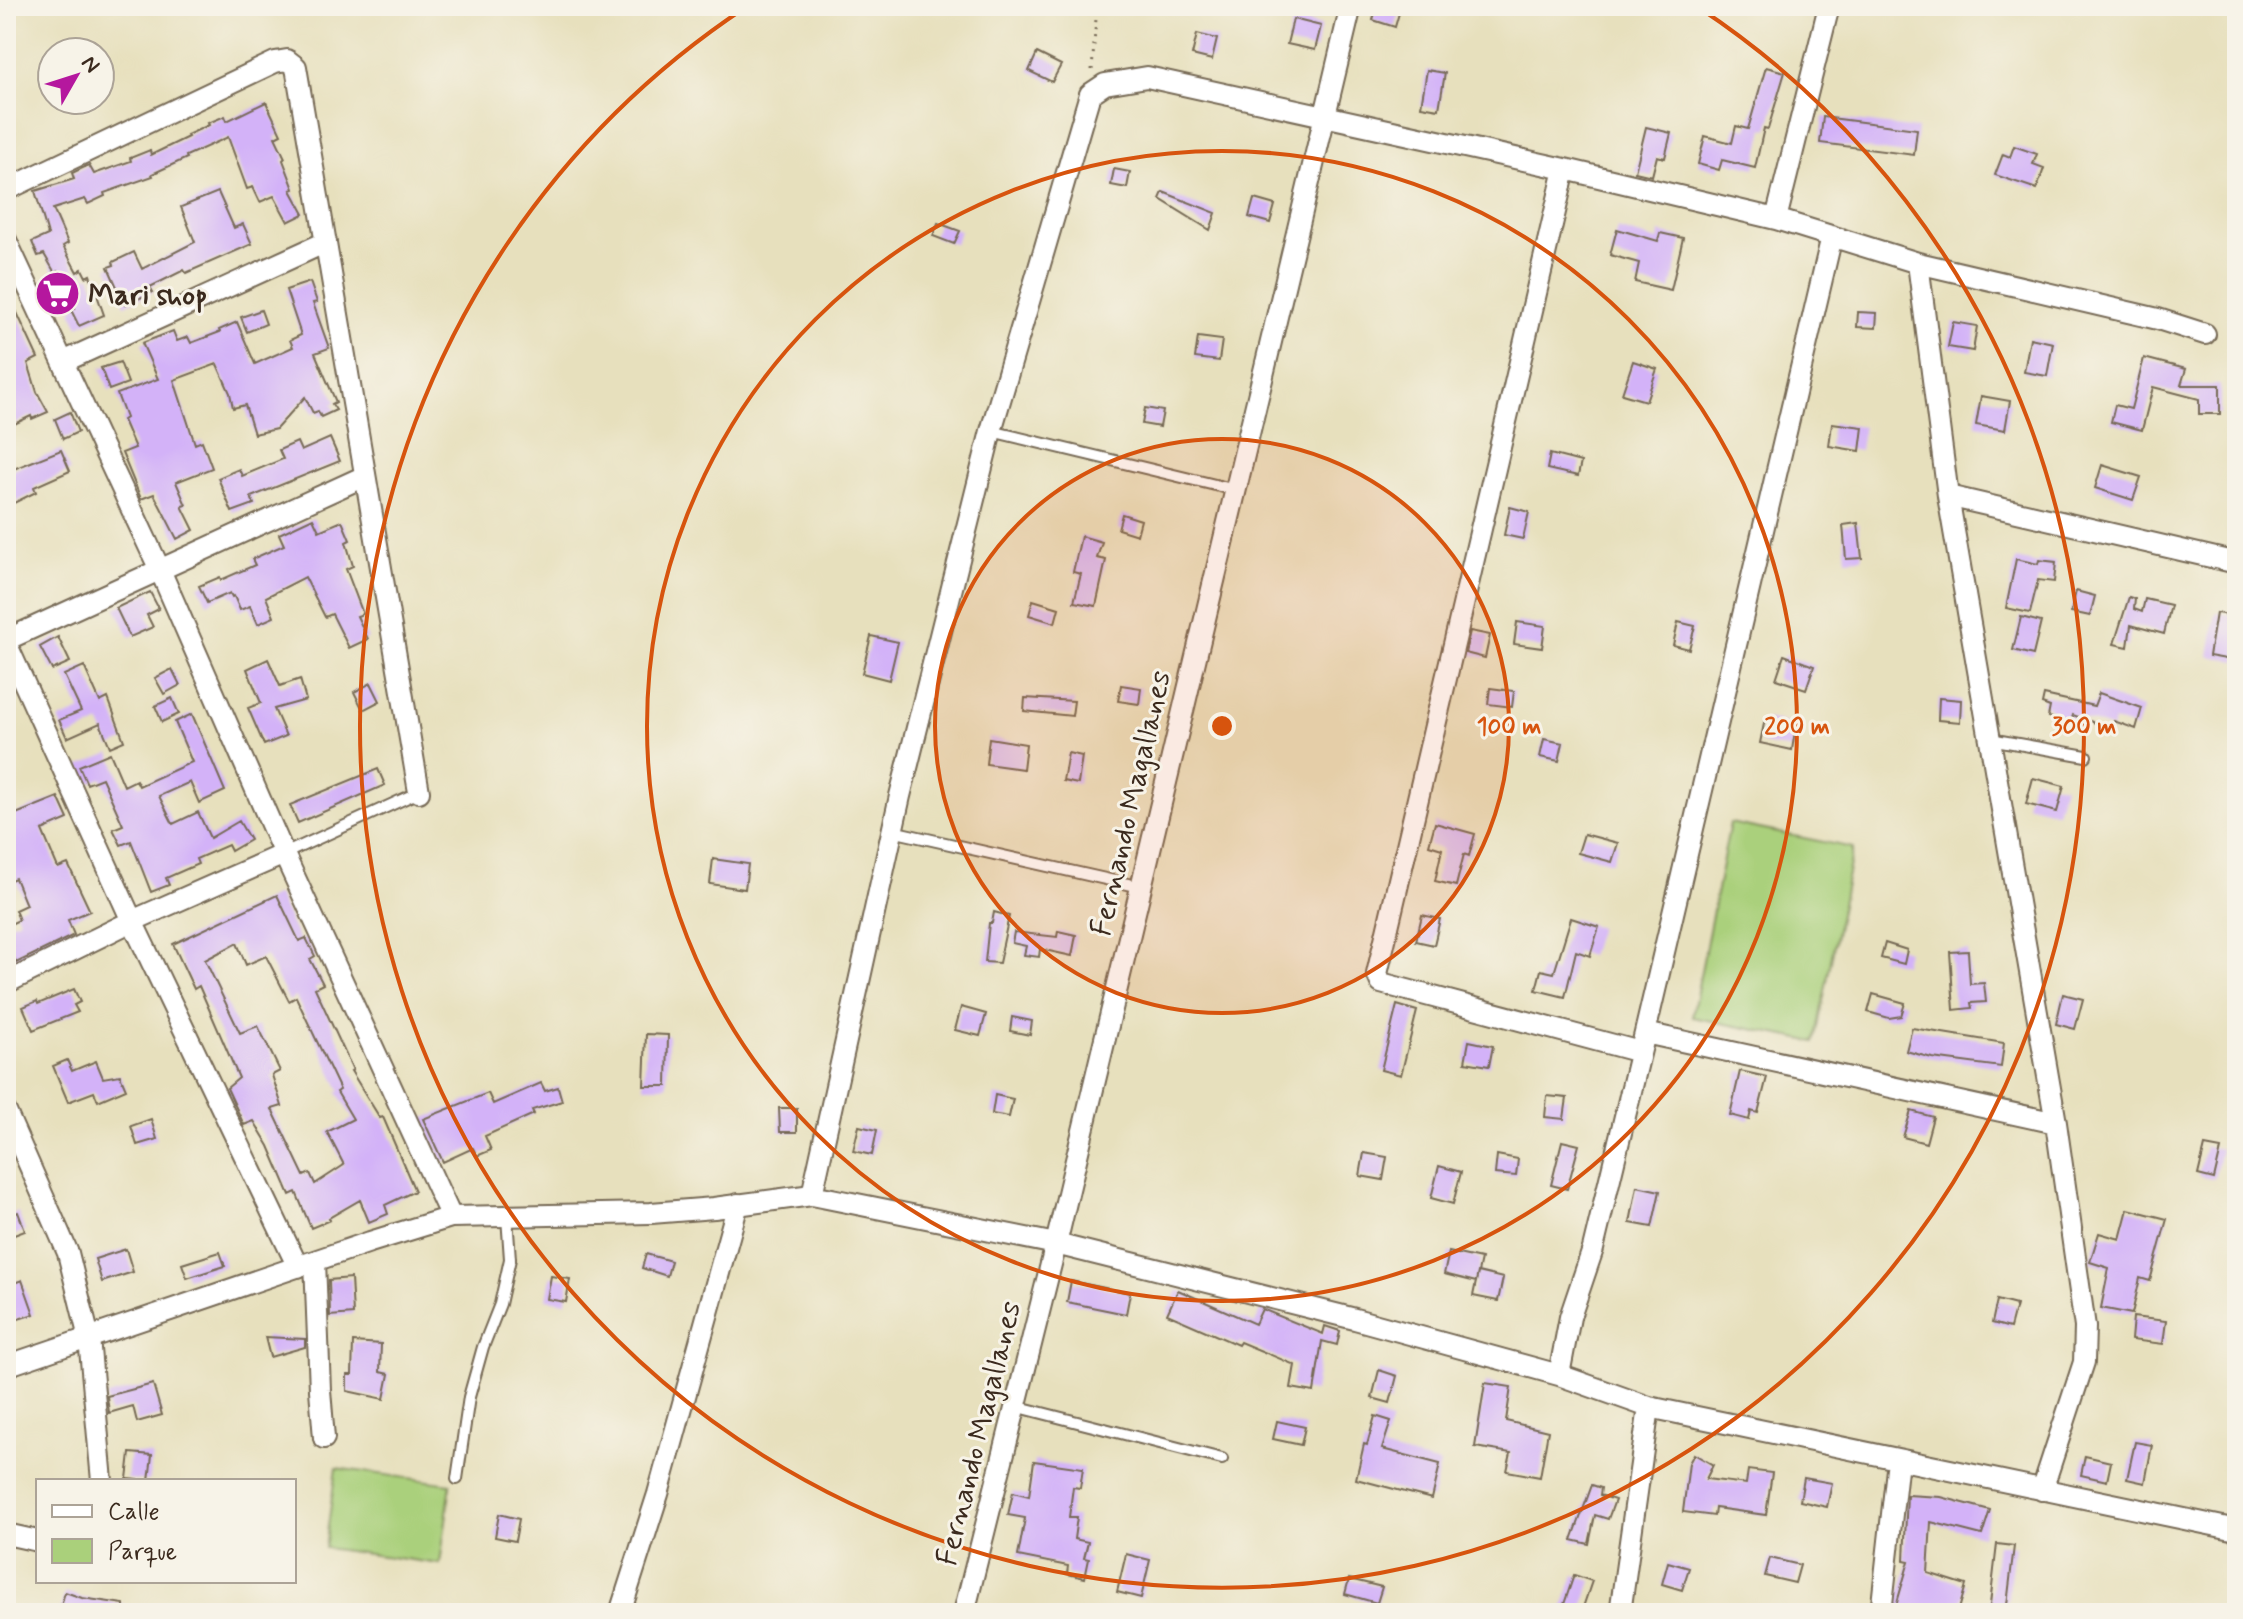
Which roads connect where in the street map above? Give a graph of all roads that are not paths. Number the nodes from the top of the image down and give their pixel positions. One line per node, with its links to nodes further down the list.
1 (1351, 6): 3 (street, Fernando Magallanes)
2 (1829, 6): 6 (street)
3 (1325, 116): 4 (street); 13 (street); 15 (street, Fernando Magallanes)
4 (1565, 169): 6 (street); 28 (street)
5 (6, 190): 9 (street)
6 (1776, 219): 7 (street)
7 (1832, 236): 10 (street); 28 (street)
8 (6, 240): 12 (street)
9 (326, 242): 12 (street); 14 (street)
10 (1918, 263): 11 (street); 16 (street)
11 (2205, 334)
12 (63, 362): 18 (street)
13 (991, 431): 15 (lane); 23 (street)
14 (365, 476): 18 (street); 22 (street)
15 (1236, 490): 25 (street, Fernando Magallanes)
16 (1948, 496): 17 (street); 20 (street)
17 (2237, 563)
18 (160, 570): 19 (street); 24 (street)
19 (6, 641): 26 (street)
20 (1989, 739): 21 (lane); 30 (street)
21 (2086, 756)
22 (419, 792): 24 (lane)
23 (892, 831): 25 (lane); 31 (street)
24 (284, 854): 26 (street); 33 (street)
25 (1141, 887): 35 (street, Fernando Magallanes)
26 (132, 921): 27 (street); 36 (street)
27 (6, 983)
28 (1643, 1043): 30 (street); 39 (street)
29 (6, 1112): 37 (street)
30 (2056, 1123): 47 (street)
31 (812, 1195): 32 (street); 35 (street)
32 (738, 1204): 34 (street); 52 (street)
33 (451, 1217): 34 (street); 36 (street)
34 (507, 1217): 46 (lane)
35 (1056, 1244): 39 (street); 40 (street, Fernando Magallanes)
36 (307, 1264): 37 (street); 42 (street)
37 (89, 1338): 38 (street); 45 (street)
38 (6, 1366)
39 (1559, 1375): 41 (street)
40 (1015, 1406): 43 (lane); 51 (street, Fernando Magallanes)
41 (1649, 1407): 44 (street); 53 (street)
42 (324, 1438)
43 (1222, 1459)
44 (1898, 1460): 47 (street); 54 (street)
45 (102, 1479)
46 (457, 1479)
47 (2042, 1490): 48 (street)
48 (2237, 1530)
49 (6, 1534): 50 (street)
50 (36, 1541)
51 (970, 1612)
52 (620, 1613)
53 (1620, 1613)
54 (1881, 1613)

